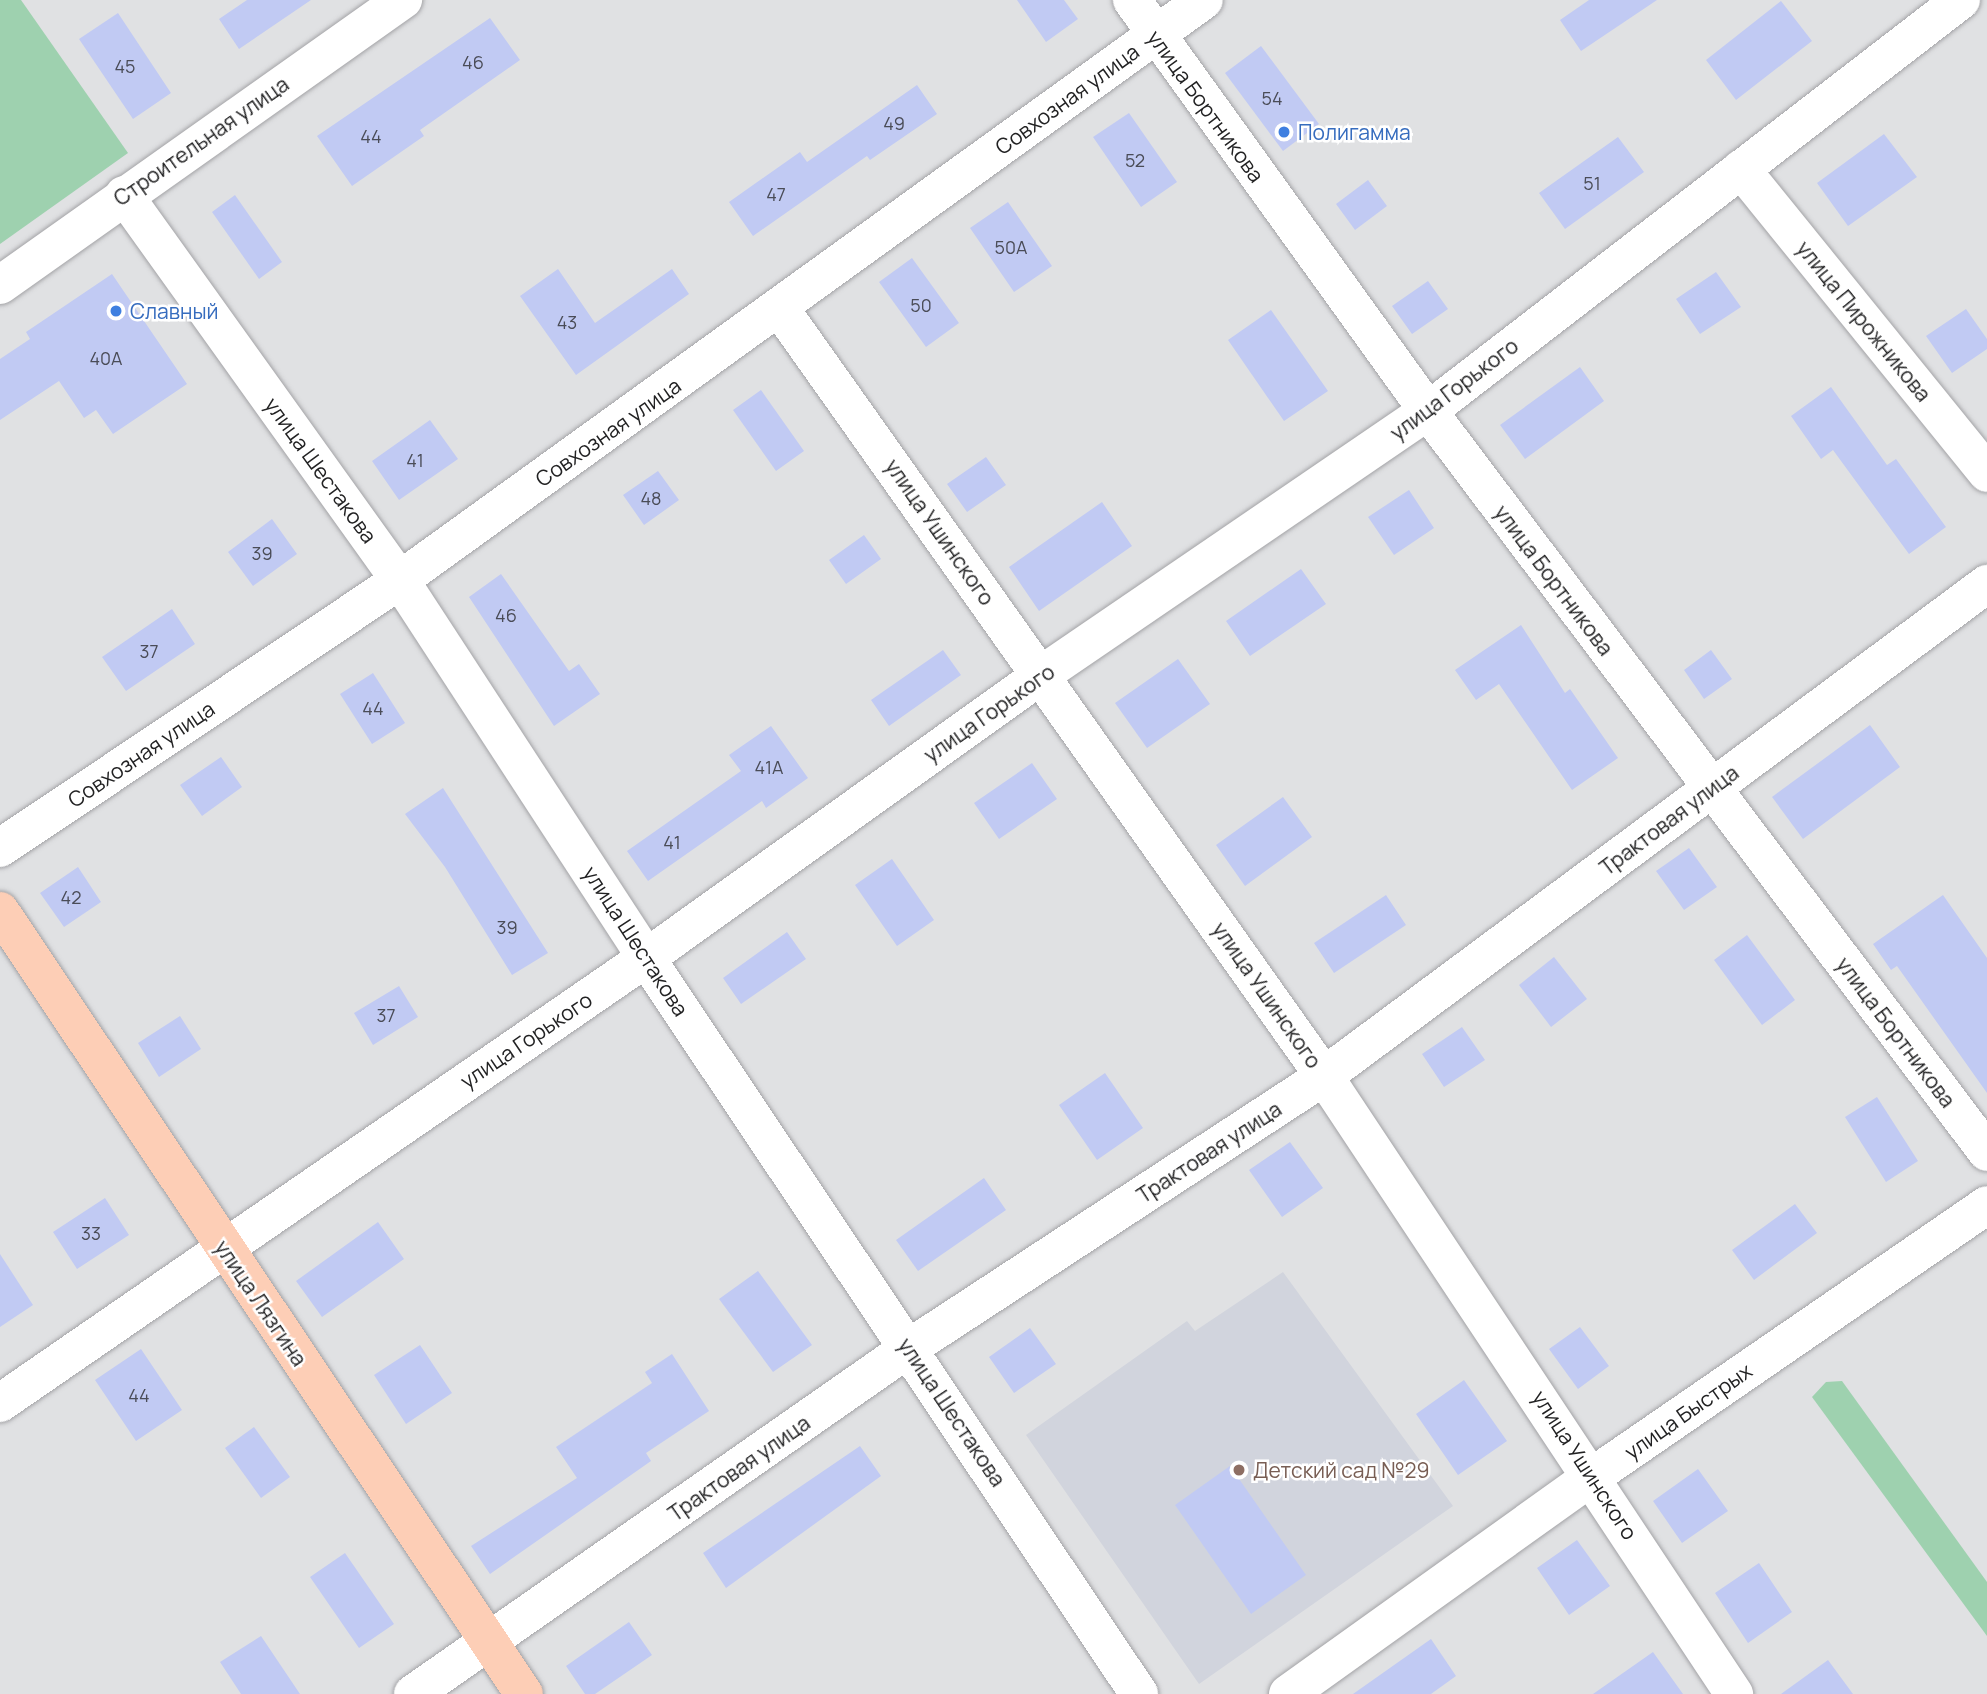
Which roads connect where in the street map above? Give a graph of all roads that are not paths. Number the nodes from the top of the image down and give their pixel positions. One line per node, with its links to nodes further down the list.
1 (403, 0): 7 (street, Строительная улица)
2 (1132, 0): 5 (street, улица Бортникова)
3 (1205, 0): 5 (street, Совхозная улица)
4 (1961, 0): 6 (street, улица Горького)
5 (1154, 35): 9 (street, Совхозная улица); 10 (street, улица Бортникова)
6 (1741, 169): 10 (street, улица Горького); 11 (street, улица Пирожникова)
7 (124, 195): 8 (street, Строительная улица); 12 (street, улица Шестакова)
8 (0, 285)
9 (781, 310): 12 (street, Совхозная улица); 14 (street, улица Ушинского)
10 (1427, 411): 14 (street, улица Горького); 15 (street, улица Бортникова)
11 (1987, 473)
12 (400, 580): 16 (street, Совхозная улица); 18 (street, улица Шестакова)
13 (1987, 584): 15 (street, Трактовая улица)
14 (1041, 675): 18 (street, улица Горького); 19 (street, улица Ушинского)
15 (1711, 788): 19 (street, Трактовая улица); 20 (street, улица Бортникова)
16 (0, 848)
17 (0, 911): 22 (main road, улица Лязгина)
18 (646, 958): 22 (street, улица Горького); 23 (street, улица Шестакова)
19 (1324, 1076): 23 (street, Трактовая улица); 25 (street, улица Ушинского)
20 (1987, 1152)
21 (1987, 1205): 25 (street, улица Быстрых)
22 (223, 1247): 24 (street, улица Горького); 26 (main road, улица Лязгина)
23 (909, 1348): 26 (street, Трактовая улица); 29 (street, улица Шестакова)
24 (0, 1403)
25 (1593, 1476): 30 (street, улица Быстрых); 31 (street, улица Ушинского)
26 (492, 1644): 27 (street, Трактовая улица); 28 (main road, улица Лязгина)
27 (414, 1694)
28 (524, 1694)
29 (1139, 1694)
30 (1288, 1694)
31 (1734, 1694)

